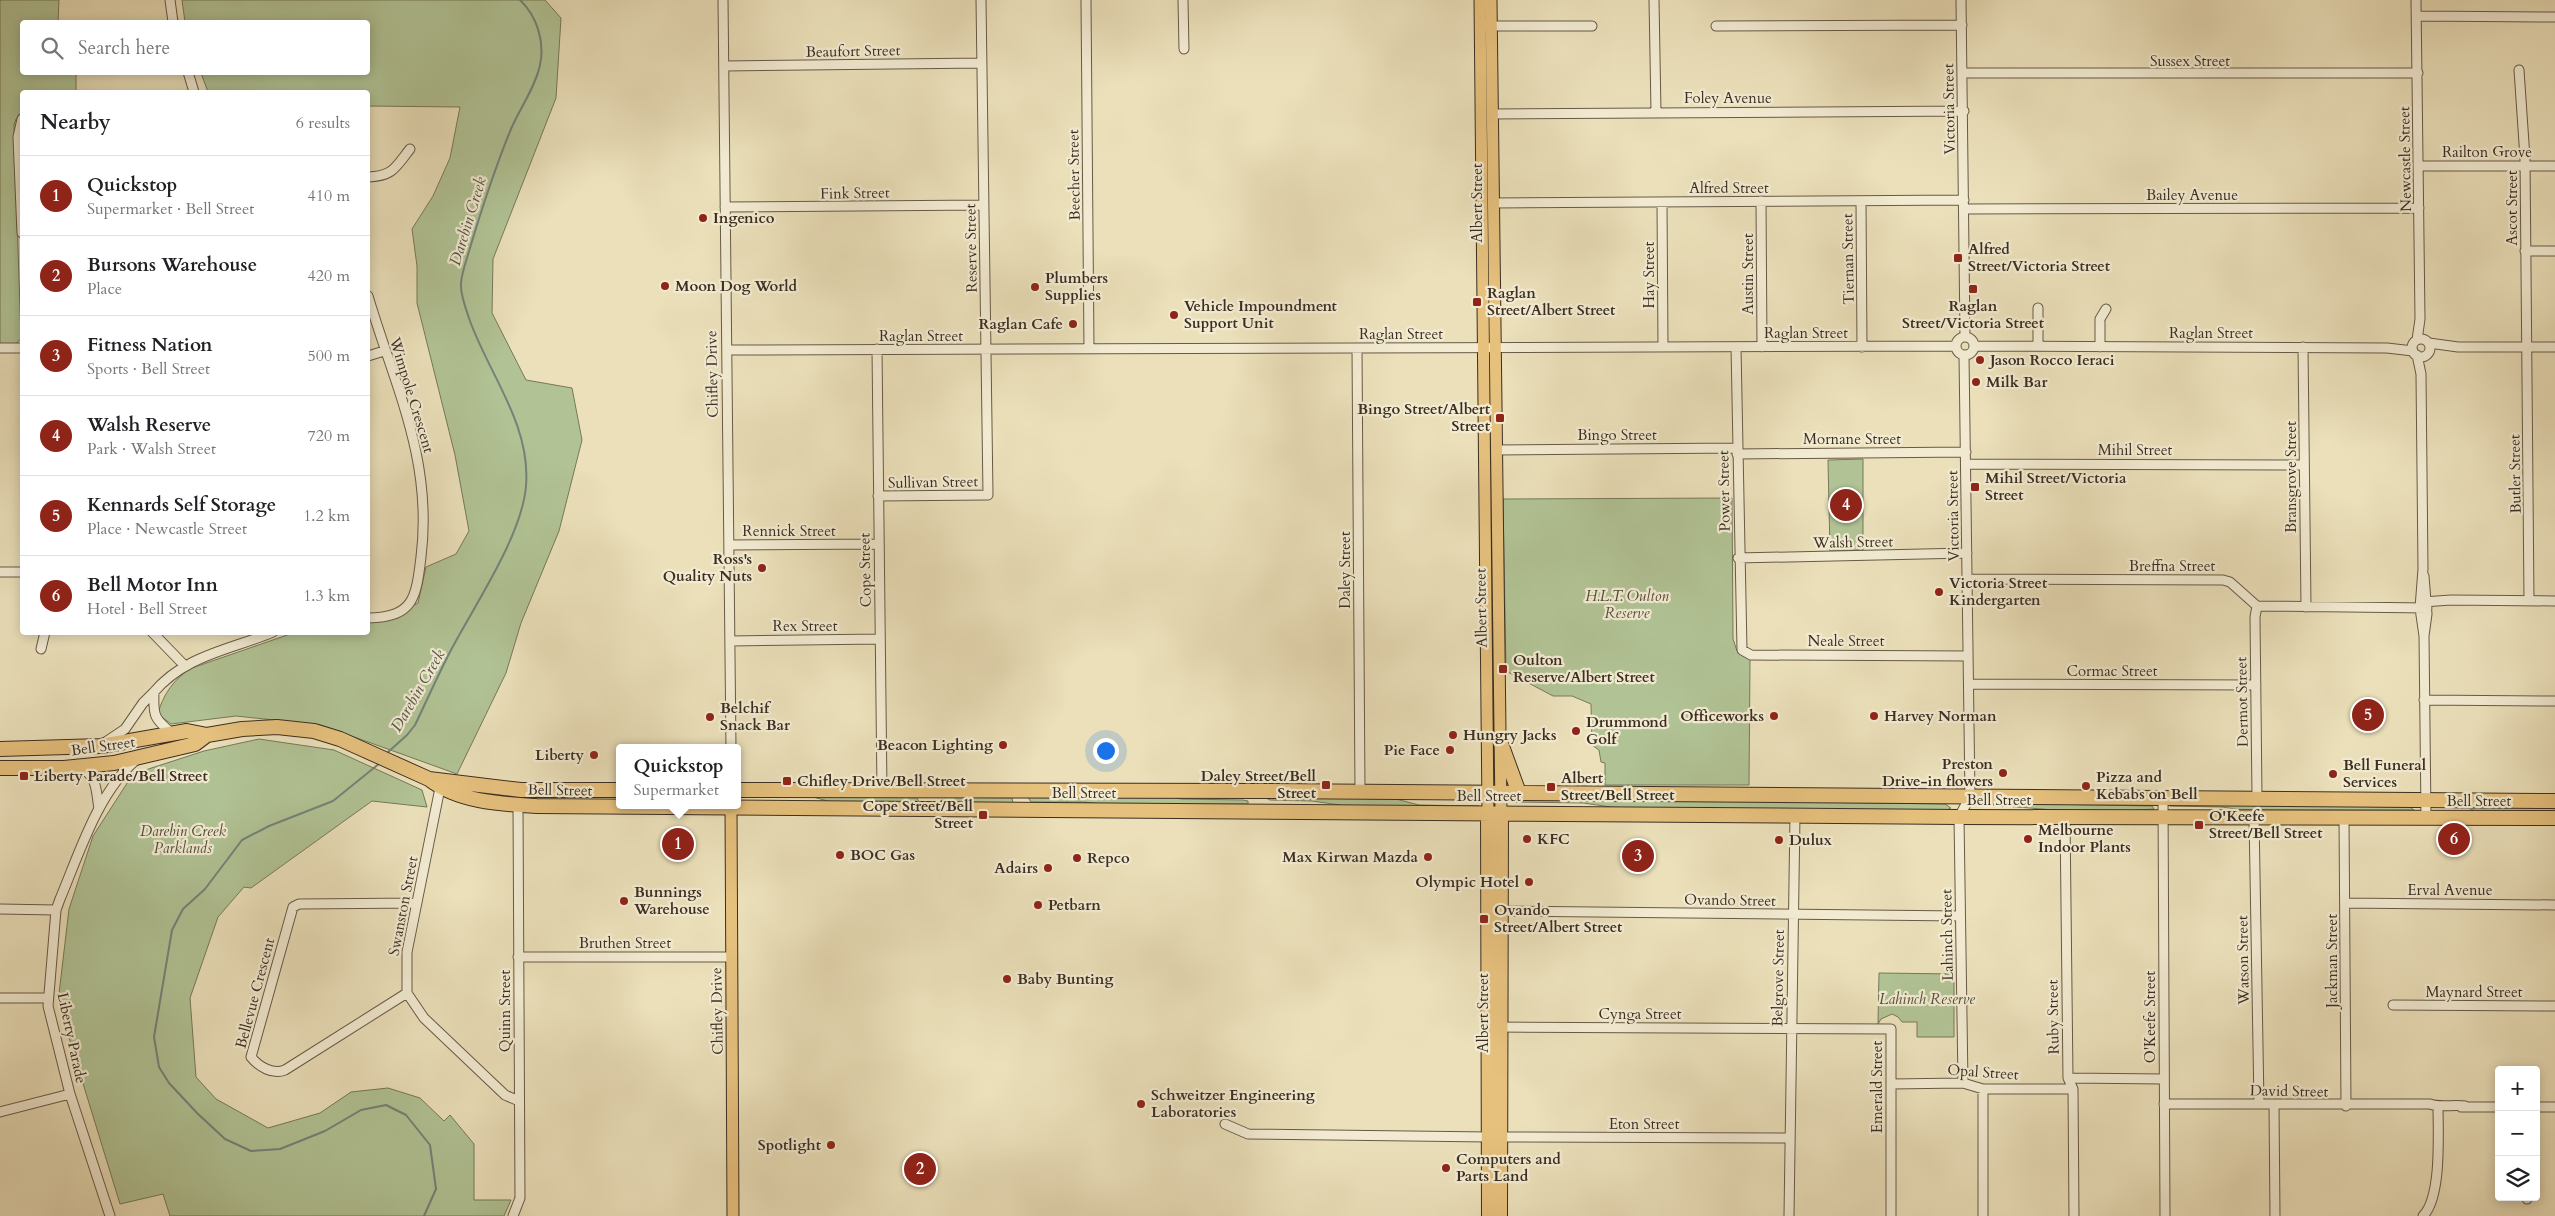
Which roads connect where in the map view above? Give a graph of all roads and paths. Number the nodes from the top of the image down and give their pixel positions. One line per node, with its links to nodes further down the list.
1 (170, 0): 13 (street)
2 (723, 0): 20 (street, Chifley Drive)
3 (981, 0): 19 (street, Reserve Street)
4 (1086, 0): 67 (street, Beecher Street)
5 (1183, 0): 18 (street)
6 (1480, 0): 15 (main road, Albert Street)
7 (1491, 0): 15 (main road, Albert Street)
8 (1654, 0): 27 (street)
9 (1961, 0): 14 (street, Victoria Street)
10 (2416, 0): 11 (street, Newcastle Street)
11 (2417, 16): 12 (street); 23 (street, Newcastle Street)
12 (2555, 17)
13 (173, 20)
14 (1962, 25): 17 (street); 22 (street, Victoria Street)
15 (1486, 26): 16 (street); 28 (main road, Albert Street); 64 (main road, Albert Street)
16 (1592, 26)
17 (1716, 26)
18 (1184, 49)
19 (982, 63): 20 (street, Beaufort Street); 40 (street, Reserve Street)
20 (724, 66): 42 (street, Chifley Drive)
21 (2519, 70): 32 (street, Ascot Street)
22 (1962, 73): 23 (street, Sussex Street); 26 (street, Victoria Street)
23 (2418, 73): 31 (street, Newcastle Street)
24 (189, 75): 25 (street)
25 (193, 90)
26 (1964, 111): 27 (street, Foley Avenue); 41 (street, Victoria Street)
27 (1656, 112): 28 (street, Foley Avenue)
28 (1493, 114): 39 (main road, Albert Street)
29 (20, 128): 35 (street)
30 (410, 149): 34 (street)
31 (2419, 166): 32 (street, Railton Grove); 43 (street, Newcastle Street)
32 (2525, 166): 33 (street, Railton Grove); 44 (street, Ascot Street)
33 (2555, 166)
34 (370, 177)
35 (20, 186)
36 (1761, 201): 37 (street, Alfred Street); 38 (street, Alfred Street); 54 (street, Austin Street)
37 (1861, 201): 41 (street, Alfred Street); 55 (street, Tiernan Street)
38 (1662, 202): 39 (street, Alfred Street); 65 (street, Hay Street)
39 (1494, 203): 64 (main road, Albert Street)
40 (984, 205): 42 (street, Fink Street); 66 (street, Reserve Street)
41 (1964, 205): 43 (street, Bailey Avenue); 49 (street, Victoria Street)
42 (725, 208): 69 (street, Chifley Drive)
43 (2420, 208): 58 (street, Newcastle Street)
44 (2525, 251): 45 (street); 59 (street, Ascot Street)
45 (2555, 251)
46 (370, 303): 68 (street, Wimpole Crescent)
47 (2038, 308): 52 (street)
48 (2106, 308): 56 (street)
49 (1966, 337): 50 (street); 51 (street)
50 (1956, 346): 55 (street, Raglan Street); 72 (street)
51 (1974, 346): 52 (street, Raglan Street); 72 (street)
52 (2038, 346): 56 (street, Raglan Street)
53 (1736, 347): 54 (street, Raglan Street); 65 (street, Raglan Street); 75 (street, Power Street)
54 (1762, 347): 55 (street, Raglan Street)
55 (1862, 347)
56 (2100, 347): 57 (street, Raglan Street)
57 (2304, 347): 58 (street, Raglan Street); 78 (street, Bransgrove Street)
58 (2421, 347): 59 (street, Raglan Street); 91 (street, Newcastle Street)
59 (2527, 347): 60 (street, Raglan Street); 89 (street, Butler Street)
60 (2555, 347)
61 (0, 348): 62 (street)
62 (20, 348)
63 (1357, 348): 64 (street, Raglan Street); 67 (street, Raglan Street); 129 (street, Daley Street)
64 (1490, 348): 65 (street, Raglan Street); 73 (main road, Albert Street)
65 (1663, 348)
66 (986, 349): 67 (street, Raglan Street); 70 (street, Raglan Street); 80 (street, Reserve Street)
67 (1089, 349)
68 (384, 350): 71 (street); 94 (street, Wimpole Crescent)
69 (727, 350): 70 (street, Raglan Street); 83 (street, Chifley Drive)
70 (877, 350): 81 (street, Cope Street)
71 (370, 355)
72 (1964, 355): 76 (street, Victoria Street)
73 (1491, 424): 74 (main road, Albert Street); 79 (main road, Albert Street)
74 (1496, 450): 75 (street, Bingo Street); 79 (main road, Albert Street)
75 (1737, 451): 76 (street, Mornane Street); 85 (street, Power Street)
76 (1966, 452): 77 (street, Victoria Street)
77 (1966, 464): 78 (street, Mihil Street); 84 (street, Victoria Street)
78 (2304, 465): 93 (street, Bransgrove Street)
79 (1491, 485): 109 (main road, Albert Street)
80 (988, 495): 81 (street, Sullivan Street)
81 (878, 496): 82 (street, Cope Street)
82 (879, 544): 83 (street, Rennick Street); 99 (street, Cope Street)
83 (729, 545): 100 (street, Chifley Drive)
84 (1967, 553): 85 (street, Walsh Street); 88 (street, Victoria Street)
85 (1738, 558): 95 (street, Power Street)
86 (0, 572): 87 (street)
87 (20, 572)
88 (1968, 579): 92 (street, Breffna Street); 102 (street, Victoria Street)
89 (2529, 601): 90 (street); 91 (street)
90 (2555, 601)
91 (2423, 602): 93 (street); 107 (street, Newcastle Street)
92 (2257, 606): 93 (street); 105 (street, Dermot Street)
93 (2306, 607)
94 (370, 618)
95 (1740, 634): 102 (street, Neale Street)
96 (44, 635): 101 (street)
97 (155, 635): 103 (street)
98 (264, 635): 103 (street)
99 (880, 639): 100 (street, Rex Street); 125 (street, Cope Street)
100 (730, 641): 113 (street, Chifley Drive)
101 (41, 648)
102 (1968, 656): 104 (street, Victoria Street)
103 (184, 665): 106 (street)
104 (1969, 684): 105 (street, Cormac Street); 133 (street, Victoria Street)
105 (2256, 685): 135 (street, Dermot Street)
106 (153, 693): 110 (street); 114 (street)
107 (2424, 700): 108 (street); 136 (street, Newcastle Street)
108 (2555, 700)
109 (1493, 711): 112 (main road, Albert Street); 130 (main road, Albert Street)
110 (173, 734): 111 (highway, Bell Street); 114 (highway, Bell Street)
111 (207, 735): 117 (highway, Bell Street); 121 (highway, Bell Street)
112 (1499, 738): 130 (main road, Albert Street); 131 (highway)
113 (731, 744)
114 (101, 746): 115 (highway, Bell Street)
115 (22, 748): 116 (highway, Bell Street); 120 (highway)
116 (0, 749)
117 (137, 759): 118 (highway, Bell Street); 141 (street, Liberty Parade)
118 (79, 767): 120 (highway, Bell Street); 141 (street)
119 (0, 768): 120 (highway, Bell Street)
120 (21, 768)
121 (429, 779): 122 (highway, Bell Street); 123 (highway, Bell Street)
122 (440, 788): 138 (highway, Bell Street); 157 (street, Swanston Street)
123 (616, 790)
124 (741, 790): 125 (highway, Bell Street)
125 (882, 791): 126 (highway, Bell Street)
126 (929, 791): 127 (highway, Bell Street); 143 (highway)
127 (1021, 791): 128 (highway, Bell Street); 144 (highway)
128 (1258, 791): 129 (highway, Bell Street); 145 (highway)
129 (1360, 792): 130 (highway, Bell Street)
130 (1494, 793): 131 (highway, Bell Street); 146 (main road, Albert Street)
131 (1519, 793): 132 (highway, Bell Street)
132 (1590, 793): 133 (highway, Bell Street); 147 (highway)
133 (1970, 797): 134 (highway, Bell Street); 150 (street)
134 (2162, 798): 135 (highway, Bell Street); 152 (street, O'Keefe Street)
135 (2258, 798): 136 (highway, Bell Street)
136 (2425, 800): 137 (highway, Bell Street); 154 (street, Newcastle Street)
137 (2555, 801)
138 (518, 805): 139 (highway, Bell Street); 165 (street, Quinn Street)
139 (616, 805)
140 (741, 806): 143 (highway, Bell Street)
141 (99, 809): 161 (street, Liberty Parade)
142 (731, 809): 166 (main road, Chifley Drive)
143 (929, 809): 144 (highway, Bell Street)
144 (1021, 809): 145 (highway, Bell Street)
145 (1260, 810): 146 (highway, Bell Street)
146 (1494, 812): 147 (highway, Bell Street); 156 (highway, Albert Street)
147 (1617, 813): 148 (highway, Bell Street)
148 (1795, 815): 150 (highway, Bell Street); 163 (street, Belgrove Street)
149 (2254, 816): 152 (highway, Bell Street); 153 (highway, Bell Street); 183 (street, Watson Street)
150 (1959, 817): 151 (highway, Bell Street); 164 (street, Lahinch Street)
151 (2065, 817): 152 (highway, Bell Street); 174 (street, Ruby Street)
152 (2162, 817): 175 (street, O'Keefe Street)
153 (2344, 817): 154 (highway, Bell Street); 158 (street, Jackman Street)
154 (2426, 817): 155 (highway, Bell Street)
155 (2555, 818)
156 (1494, 893): 162 (highway, Albert Street); 172 (highway, Albert Street)
157 (417, 903): 167 (street, Swanston Street); 167 (street, Bellevue Crescent)
158 (2345, 903): 159 (street, Erval Avenue); 185 (street, Jackman Street)
159 (2555, 904)
160 (0, 910): 161 (street)
161 (56, 910): 169 (street, Liberty Parade)
162 (1499, 911): 163 (street, Ovando Street); 172 (highway, Albert Street)
163 (1793, 915): 164 (street, Ovando Street); 173 (street, Belgrove Street)
164 (1960, 916): 176 (street, Lahinch Street)
165 (518, 957): 166 (street, Bruthen Street); 181 (street, Quinn Street)
166 (731, 957): 197 (main road, Chifley Drive)
167 (407, 993): 181 (street)
168 (0, 998): 169 (street)
169 (47, 998): 180 (street, Liberty Parade)
170 (2393, 1005): 171 (street, Maynard Street)
171 (2555, 1006)
172 (1494, 1027): 173 (street, Cynga Street); 192 (highway, Albert Street)
173 (1791, 1028): 177 (street, Emerald Street); 193 (street, Belgrove Street)
174 (2068, 1078): 175 (street); 179 (street, Ruby Street)
175 (2164, 1079): 182 (street, O'Keefe Street)
176 (1963, 1083): 177 (street, Opal Street); 178 (street, Opal Street)
177 (1891, 1084): 201 (street, Emerald Street)
178 (1983, 1089): 179 (street, Opal Street); 202 (street)
179 (2073, 1089): 203 (street, Ruby Street)
180 (70, 1094): 190 (street); 195 (street, Liberty Parade)
181 (519, 1101): 196 (street, Quinn Street)
182 (2164, 1104): 183 (street, David Street); 204 (street, O'Keefe Street)
183 (2259, 1104): 184 (street, David Street)
184 (2274, 1105): 185 (street, David Street); 205 (street)
185 (2346, 1106): 189 (street, David Street)
186 (2495, 1107): 189 (street, David Street)
187 (2540, 1107): 188 (street)
188 (2555, 1107)
189 (2438, 1108): 206 (street)
190 (0, 1112)
191 (1225, 1124): 192 (street, Eton Street)
192 (1494, 1137): 193 (street, Eton Street); 194 (highway, Albert Street)
193 (1786, 1138): 200 (street, Belgrove Street)
194 (1495, 1194): 198 (highway, Albert Street); 199 (highway, Albert Street)
195 (110, 1216)
196 (513, 1216)
197 (733, 1216)
198 (1489, 1216)
199 (1500, 1216)
200 (1789, 1216)
201 (1891, 1216)
202 (1982, 1216)
203 (2074, 1216)
204 (2165, 1216)
205 (2274, 1216)
206 (2423, 1216)

